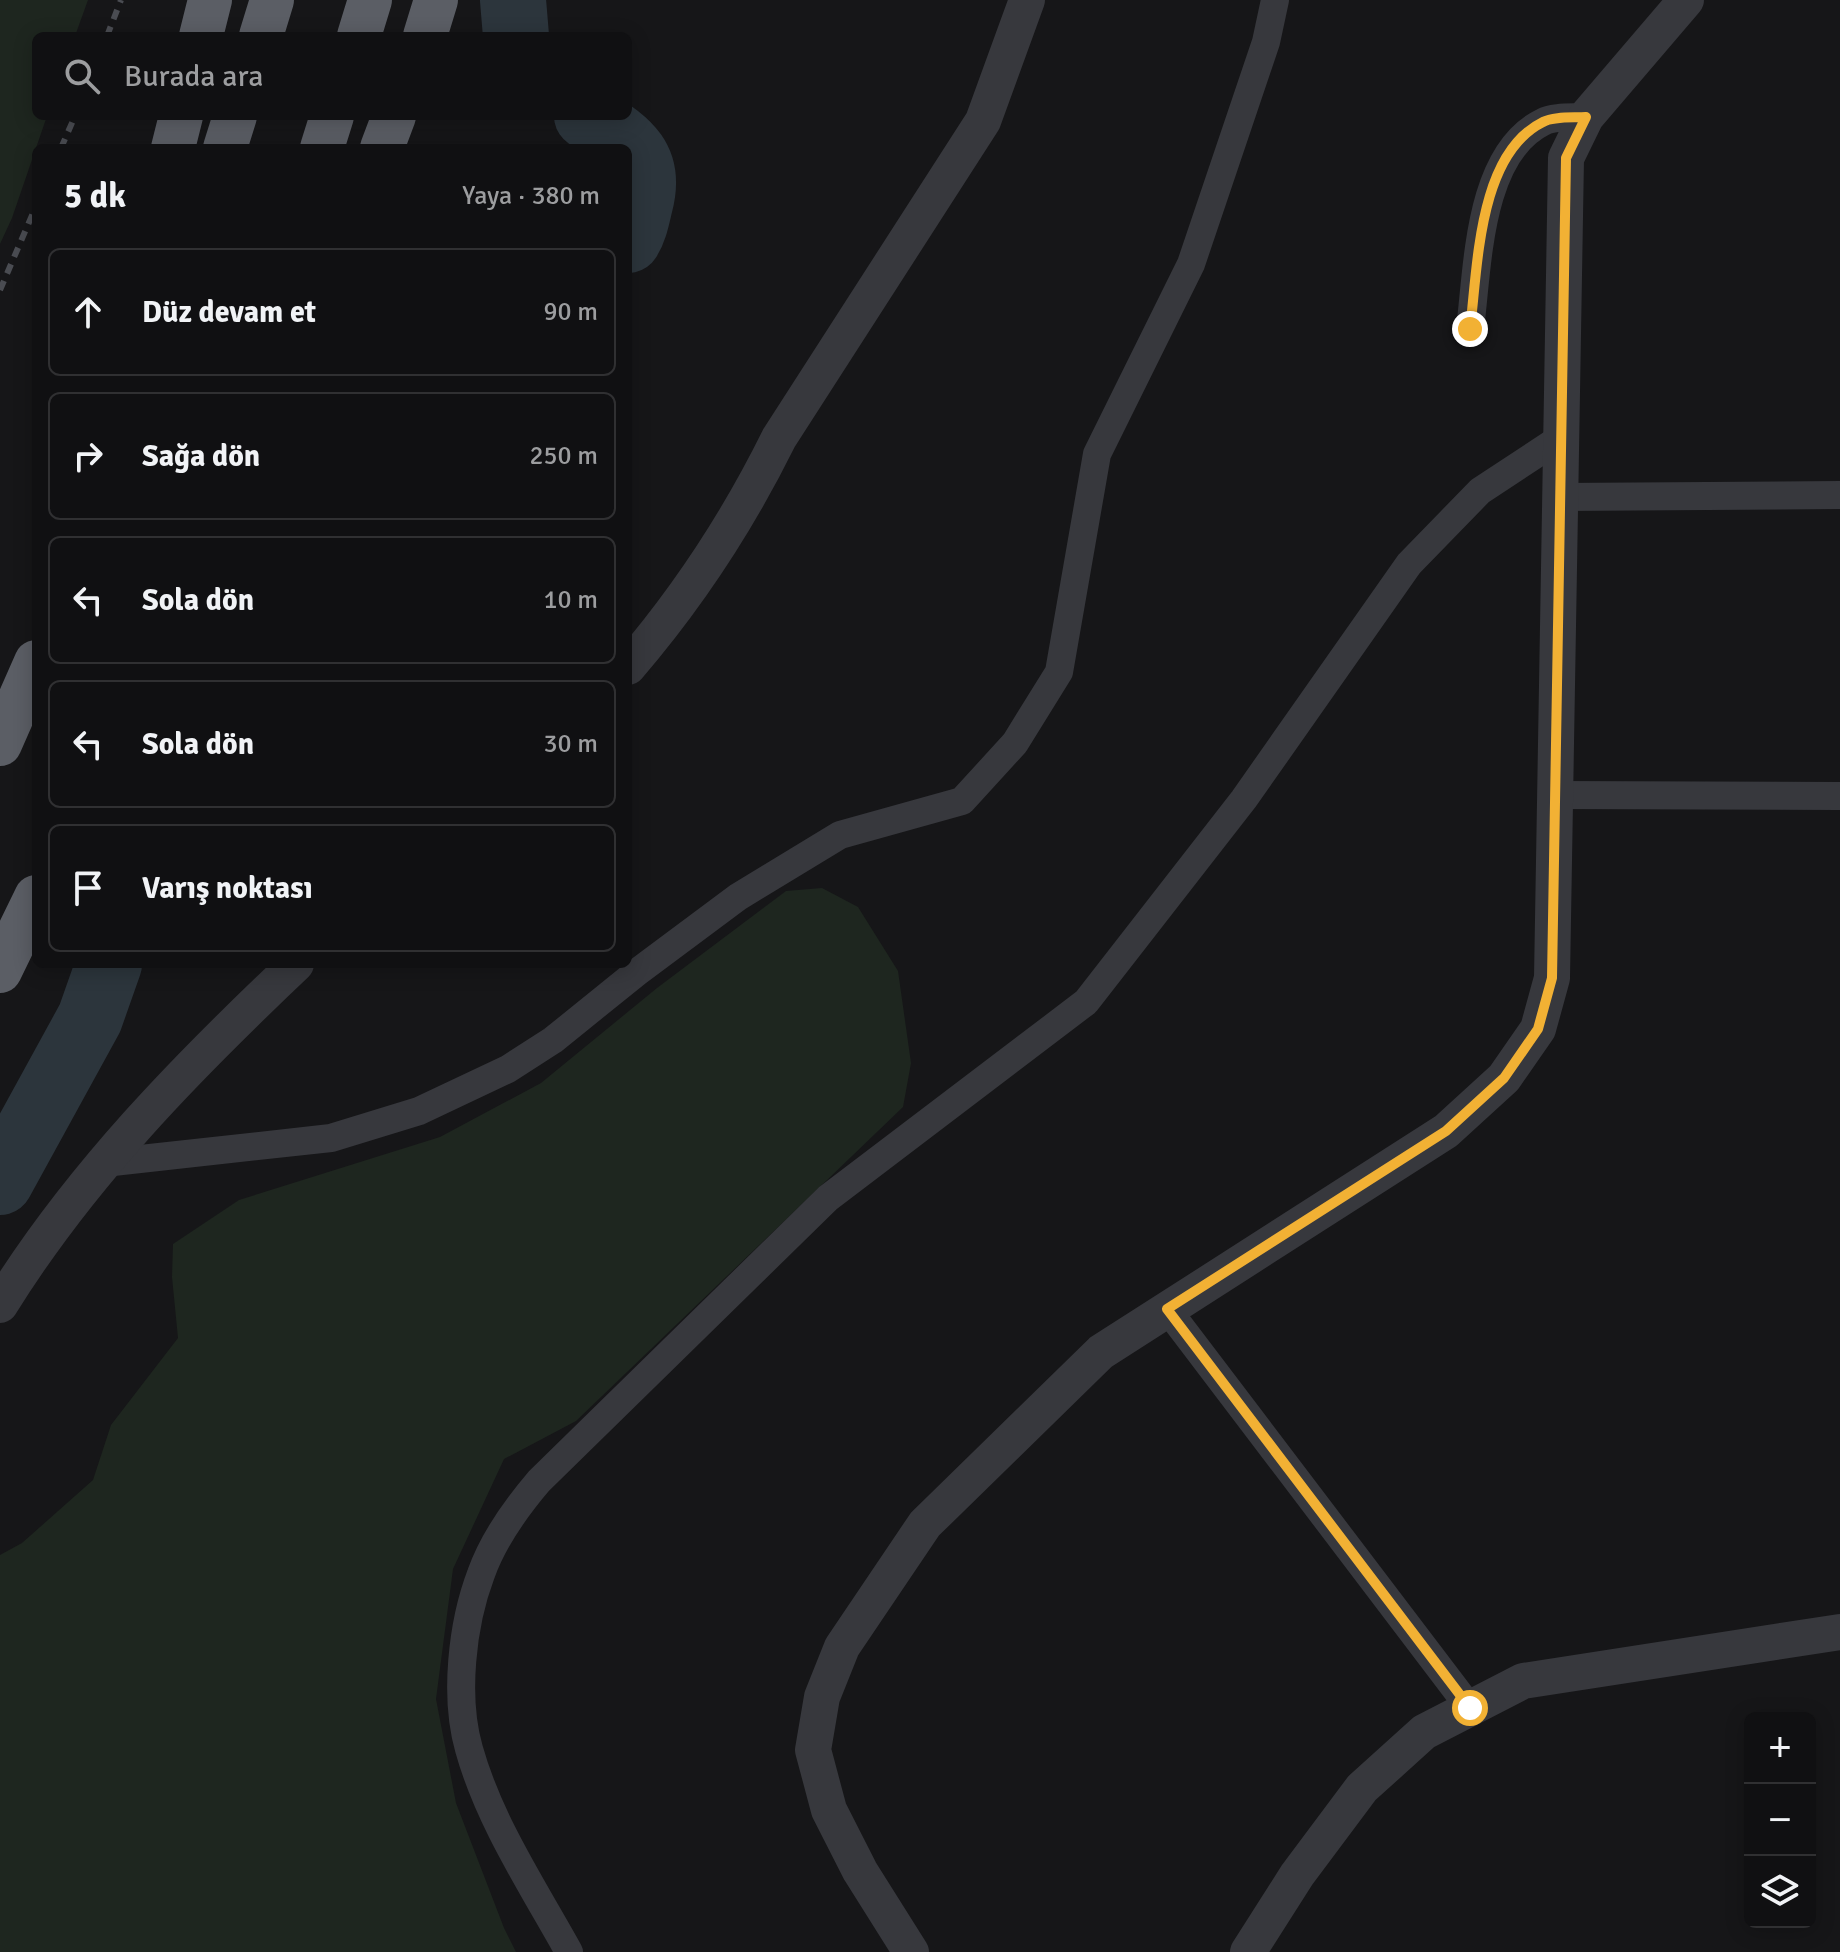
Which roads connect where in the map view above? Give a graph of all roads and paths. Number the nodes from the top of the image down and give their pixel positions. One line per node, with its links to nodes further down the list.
1 (210, 0): 8 (highway)
2 (272, 0): 9 (highway)
3 (370, 0): 10 (highway)
4 (436, 0): 11 (highway)
5 (1027, 0): 25 (street)
6 (1275, 0): 33 (street)
7 (1686, 0): 12 (street)
8 (202, 32)
9 (262, 32)
10 (360, 32)
11 (426, 32)
12 (1586, 117): 21 (street); 22 (street)
13 (180, 120): 17 (highway)
14 (234, 120): 18 (highway)
15 (331, 120): 19 (highway)
16 (392, 120): 20 (highway)
17 (174, 144)
18 (226, 144)
19 (323, 144)
20 (384, 144)
21 (1470, 329)
22 (1562, 437): 24 (street); 38 (street)
23 (1840, 495): 24 (street)
24 (1561, 497): 28 (street)
25 (632, 662)
26 (32, 671): 27 (highway)
27 (0, 744)
28 (1555, 795): 29 (street); 35 (street)
29 (1840, 796)
30 (32, 905): 32 (highway)
31 (292, 968): 33 (street)
32 (0, 971)
33 (104, 1163): 34 (street)
34 (0, 1305)
35 (1167, 1309): 37 (street); 39 (street)
36 (1840, 1632): 37 (street)
37 (1470, 1708): 40 (street)
38 (569, 1952)
39 (911, 1952)
40 (1248, 1952)

